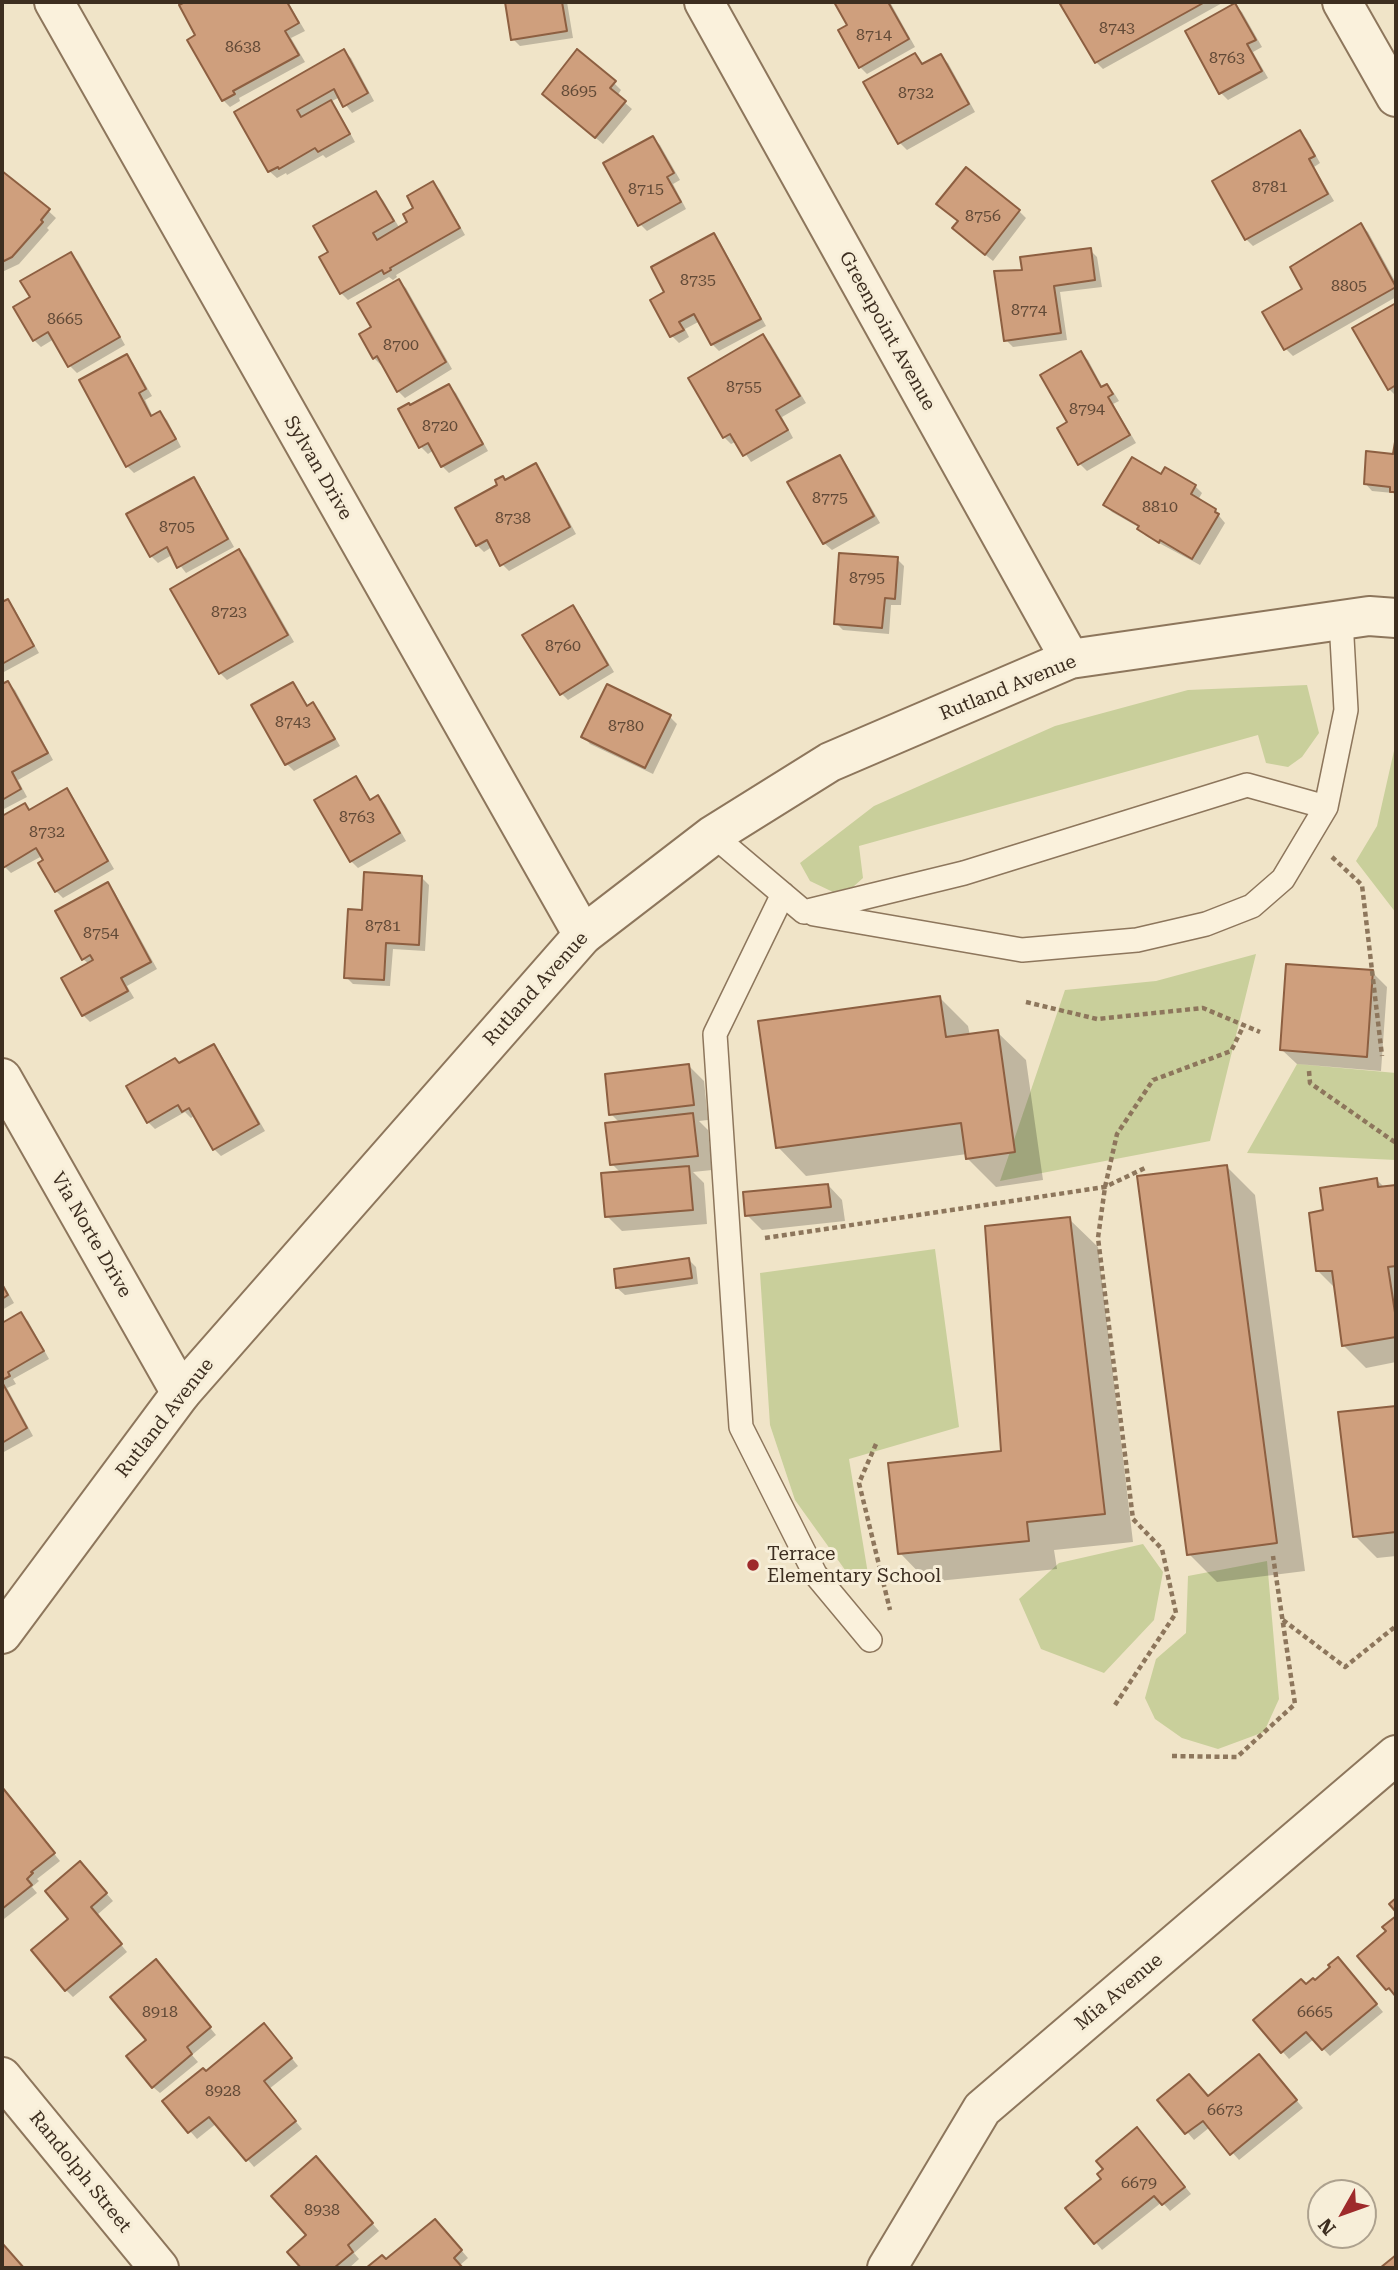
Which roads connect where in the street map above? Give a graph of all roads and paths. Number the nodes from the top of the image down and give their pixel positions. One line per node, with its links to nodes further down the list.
1 (54, 2): 13 (street, Sylvan Drive)
2 (704, 2): 7 (street, Greenpoint Avenue)
3 (1342, 2): 4 (street)
4 (1396, 97)
5 (1396, 618): 6 (street, Rutland Avenue)
6 (1341, 621): 7 (street, Rutland Avenue); 8 (lane)
7 (1070, 659): 10 (street, Rutland Avenue)
8 (1326, 807): 9 (lane); 12 (lane)
9 (1309, 834): 12 (lane); 17 (path)
10 (713, 835): 11 (lane); 13 (street, Rutland Avenue)
11 (783, 894): 12 (lane); 31 (lane)
12 (804, 912)
13 (583, 935): 24 (street, Rutland Avenue)
14 (1026, 1002): 15 (path)
15 (1244, 1025): 16 (path); 22 (path)
16 (1260, 1032)
17 (1382, 1056)
18 (1309, 1071): 20 (path)
19 (2, 1078): 24 (street, Via Norte Drive)
20 (1396, 1143)
21 (1147, 1167): 22 (path)
22 (1105, 1187): 23 (path); 32 (path)
23 (765, 1238)
24 (181, 1393): 30 (street, Rutland Avenue)
25 (876, 1444): 28 (path)
26 (1273, 1556): 27 (path)
27 (1283, 1619): 29 (path); 34 (path)
28 (892, 1620)
29 (1396, 1626)
30 (2, 1634)
31 (870, 1640)
32 (1115, 1705)
33 (1396, 1755): 37 (street, Mia Avenue)
34 (1172, 1756)
35 (2, 2077): 36 (street, Randolph Street)
36 (159, 2268)
37 (887, 2268)

